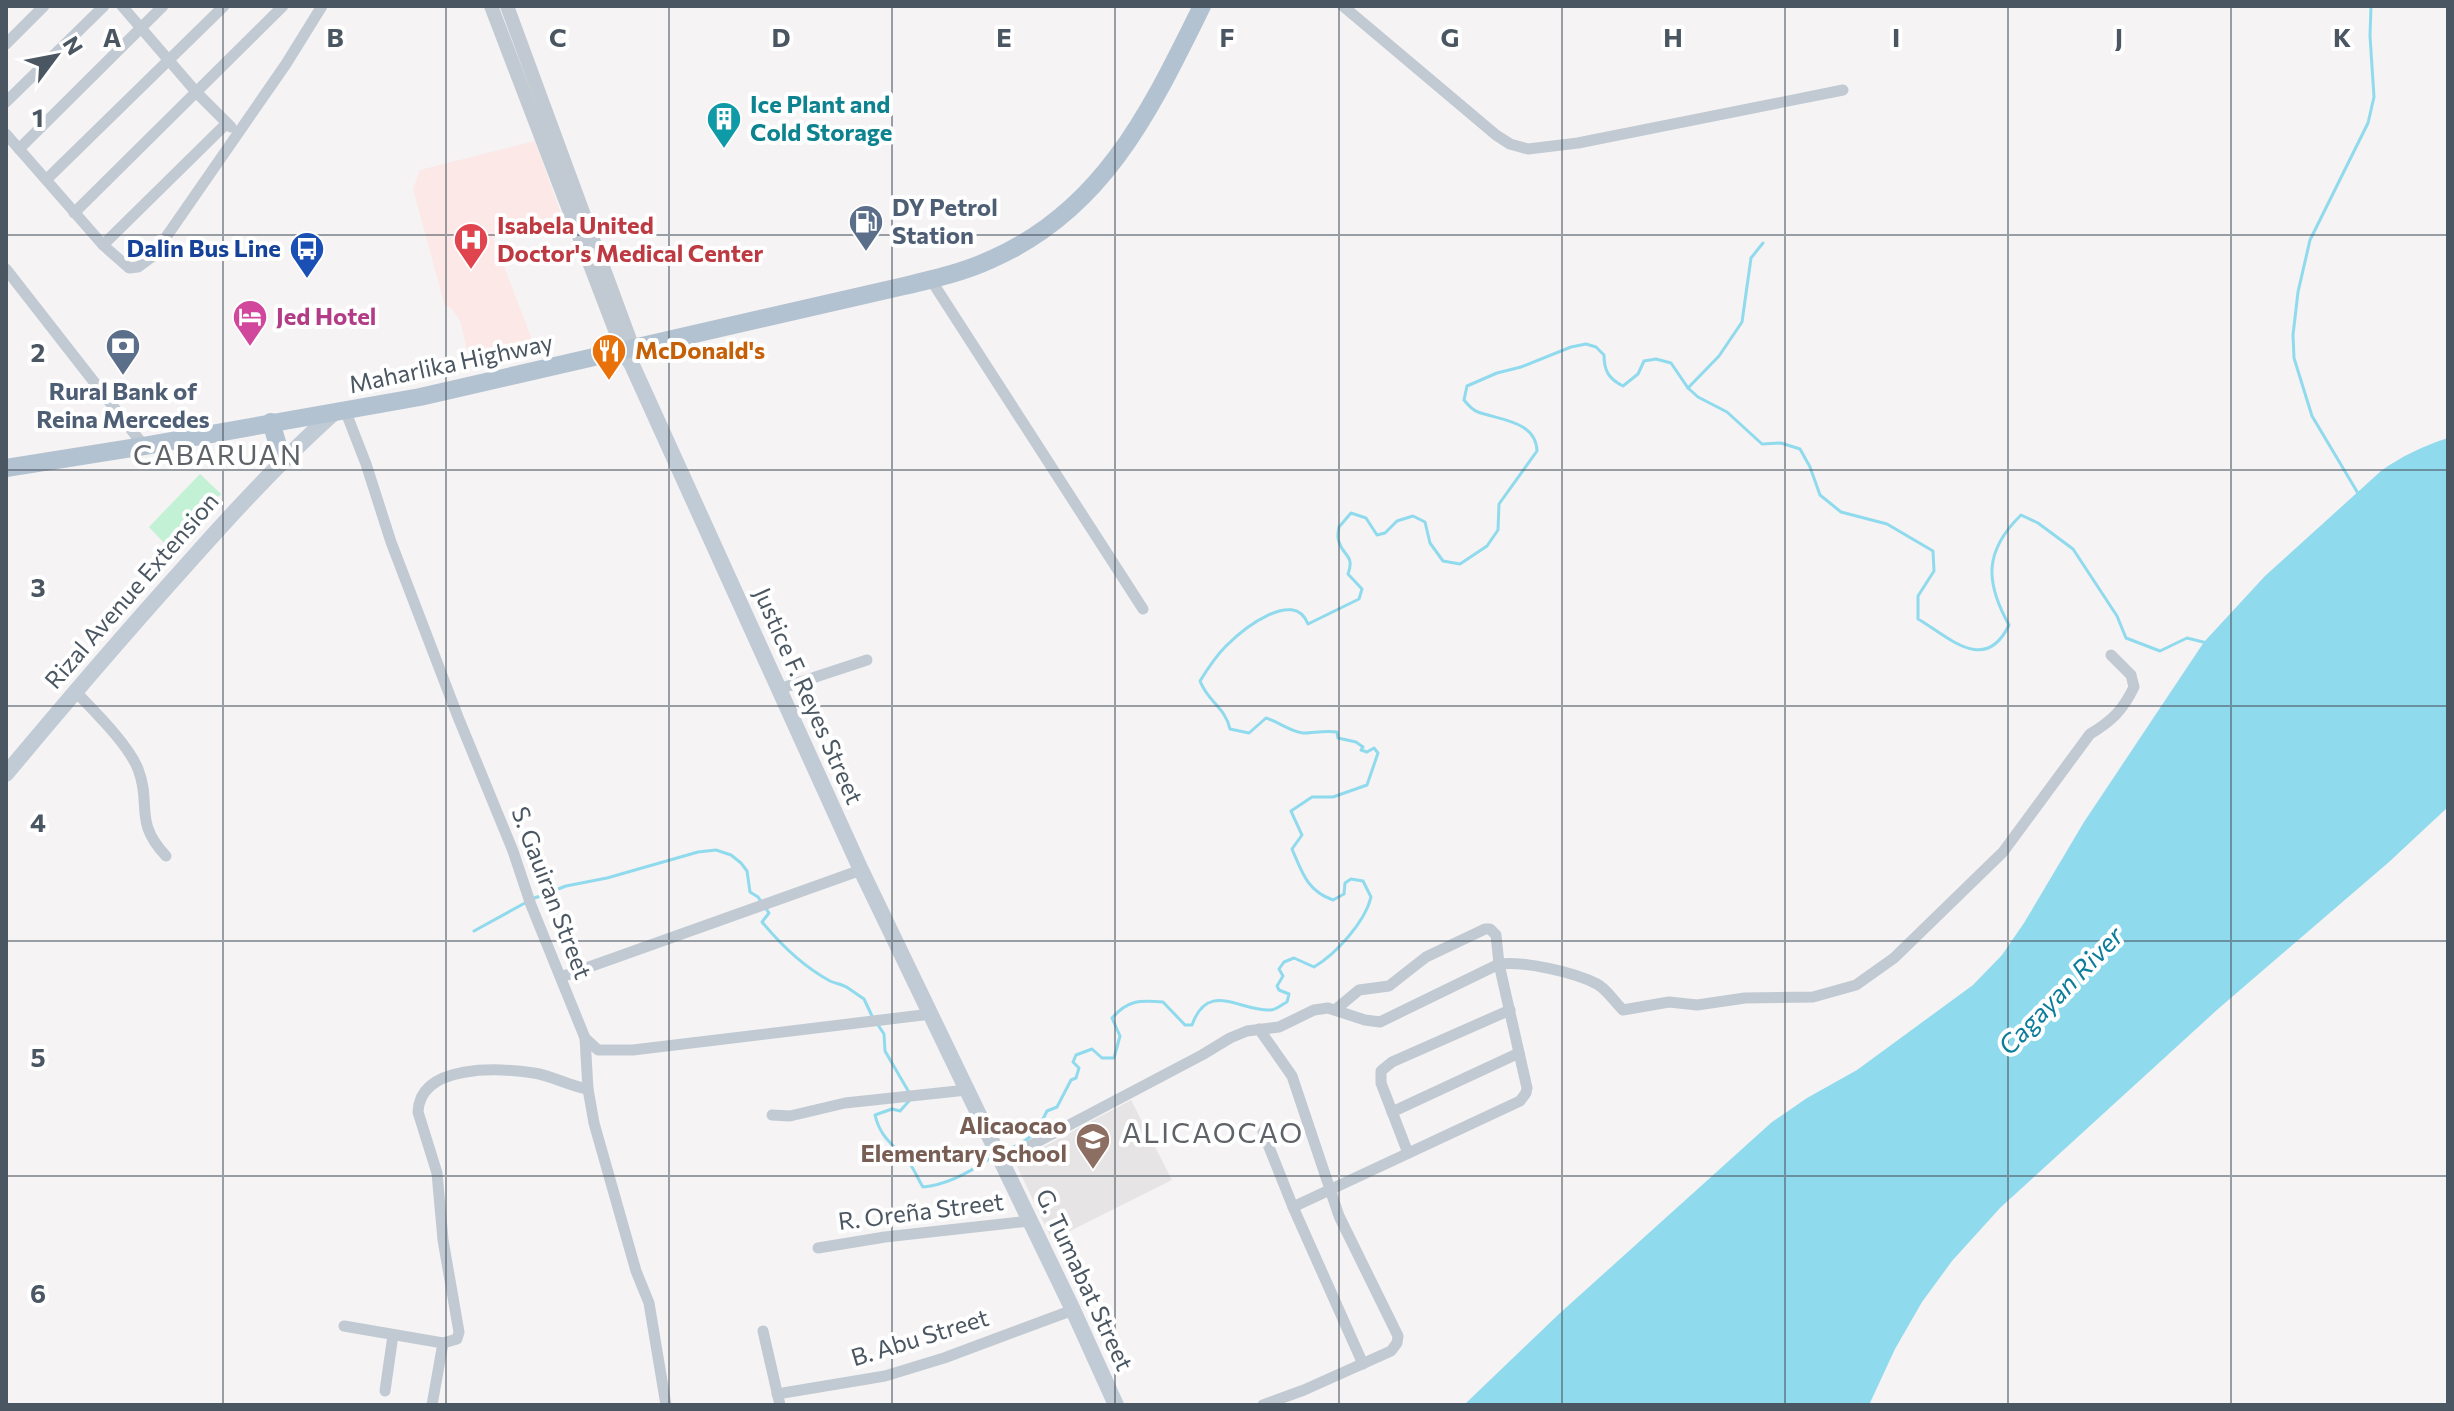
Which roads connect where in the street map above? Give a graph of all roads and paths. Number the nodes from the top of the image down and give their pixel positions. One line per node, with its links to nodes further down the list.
1 (44, 6): 13 (street)
2 (104, 6): 17 (street)
3 (122, 6): 12 (street)
4 (163, 6): 12 (street)
5 (224, 6): 14 (street)
6 (283, 6): 16 (street)
7 (322, 6): 19 (street)
8 (491, 6): 27 (street)
9 (507, 6): 27 (street)
10 (1202, 6): 26 (main road, Maharlika Highway)
11 (1343, 6): 15 (street)
12 (141, 27): 14 (street); 21 (street)
13 (6, 44)
14 (169, 61): 16 (street); 22 (street)
15 (1843, 90)
16 (197, 93): 18 (street); 23 (street)
17 (6, 102)
18 (227, 123): 19 (street); 24 (street)
19 (237, 133): 24 (street)
20 (6, 134): 21 (street)
21 (19, 149): 22 (street)
22 (47, 179): 23 (street)
23 (74, 213): 24 (street)
24 (103, 245)
25 (6, 269): 30 (street)
26 (931, 280): 27 (main road, Maharlika Highway); 33 (street)
27 (629, 355): 28 (main road, Maharlika Highway); 36 (main road, Justice F. Reyes Street)
28 (340, 411): 29 (main road, Maharlika Highway); 31 (main road, Rizal Avenue Extension); 42 (street, S. Gauiran Street)
29 (271, 422): 30 (main road, Maharlika Highway); 31 (main road)
30 (144, 446): 32 (main road, Maharlika Highway)
31 (282, 459): 37 (main road, Rizal Avenue Extension)
32 (6, 468)
33 (1143, 609)
34 (2111, 655): 41 (street)
35 (867, 660): 36 (street)
36 (779, 689): 40 (main road, Justice F. Reyes Street)
37 (76, 692): 38 (main road, Rizal Avenue Extension); 39 (street)
38 (6, 774)
39 (166, 856)
40 (861, 870): 42 (street); 45 (main road, Justice F. Reyes Street)
41 (1499, 964): 43 (street); 43 (street); 44 (street)
42 (561, 977): 47 (street, S. Gauiran Street)
43 (1335, 1010): 46 (street)
44 (1510, 1010): 49 (street); 52 (street)
45 (931, 1014): 47 (street); 48 (main road, Justice F. Reyes Street)
46 (1259, 1029): 56 (street); 57 (street)
47 (585, 1038): 50 (street, S. Gauiran Street)
48 (945, 1045): 51 (main road, G. Tumabat Street)
49 (1519, 1053): 52 (street); 55 (street)
50 (588, 1089): 65 (street); 70 (street, S. Gauiran Street)
51 (967, 1090): 53 (street); 56 (main road, G. Tumabat Street)
52 (1392, 1112): 55 (street)
53 (772, 1115)
54 (1263, 1132): 58 (street)
55 (1408, 1153): 57 (street)
56 (999, 1156): 59 (main road, G. Tumabat Street)
57 (1330, 1190): 58 (street); 66 (street)
58 (1293, 1207): 66 (street)
59 (1030, 1221): 60 (street, R. Oreña Street); 61 (main road, G. Tumabat Street)
60 (818, 1248)
61 (1073, 1310): 68 (street, B. Abu Street); 71 (main road, G. Tumabat Street)
62 (344, 1326): 64 (street)
63 (763, 1331): 68 (street)
64 (393, 1335): 65 (street); 67 (street)
65 (443, 1343): 69 (street)
66 (1363, 1364): 72 (street)
67 (385, 1391)
68 (778, 1399)
69 (432, 1405)
70 (666, 1405)
71 (1116, 1405)
72 (1263, 1405)

